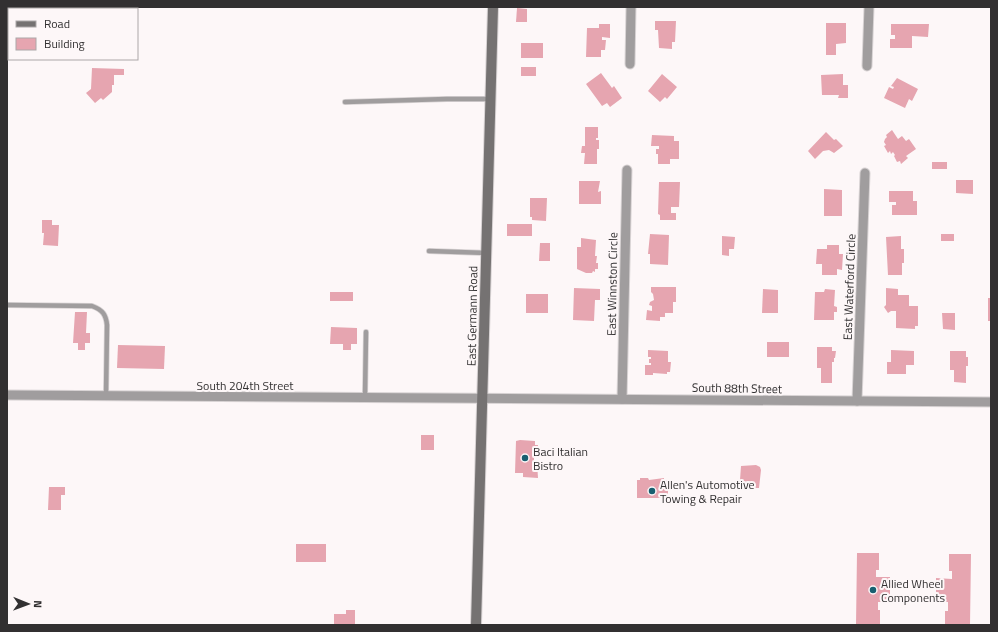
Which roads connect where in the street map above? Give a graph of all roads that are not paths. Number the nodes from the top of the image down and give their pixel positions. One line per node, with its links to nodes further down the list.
1 (493, 7): 6 (street, East Germann Road)
2 (631, 7): 4 (street)
3 (869, 7): 5 (street)
4 (630, 64)
5 (867, 66)
6 (491, 99): 7 (lane); 11 (street, East Germann Road)
7 (345, 102)
8 (626, 170): 18 (street, East Winnston Circle)
9 (865, 173): 19 (street, East Waterford Circle)
10 (429, 251): 11 (lane)
11 (486, 253): 17 (street, East Germann Road)
12 (7, 304): 15 (lane)
13 (366, 332): 16 (lane)
14 (7, 395): 15 (street, South 204th Street)
15 (106, 396): 16 (street, South 204th Street)
16 (365, 397): 17 (street, South 204th Street)
17 (483, 398): 18 (street, South 88th Street); 21 (street, East Germann Road)
18 (622, 399): 19 (street, South 88th Street)
19 (857, 401): 20 (street, South 88th Street)
20 (991, 402)
21 (476, 625)

